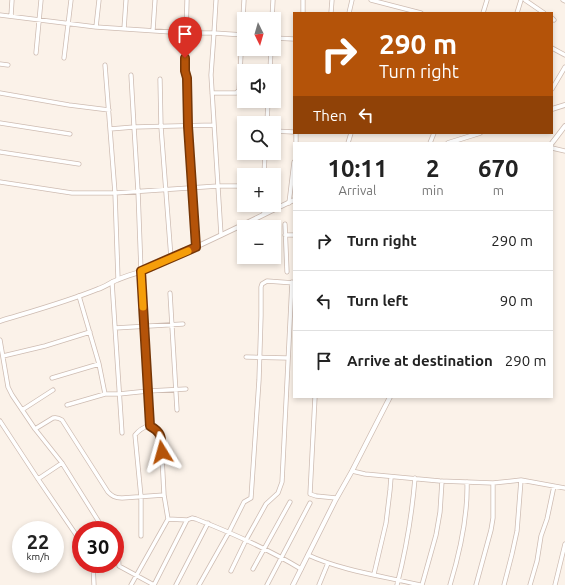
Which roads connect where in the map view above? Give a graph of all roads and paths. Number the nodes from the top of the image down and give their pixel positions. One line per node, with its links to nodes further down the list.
1 (12, 0): 28 (street)
2 (41, 0): 29 (street)
3 (71, 0): 30 (street)
4 (99, 0): 31 (street)
5 (126, 0): 32 (street)
6 (155, 0): 33 (street)
7 (187, 0): 34 (street)
8 (216, 0): 35 (street)
9 (244, 0): 19 (street)
10 (273, 0): 20 (street)
11 (304, 0): 21 (street)
12 (332, 0): 22 (street)
13 (352, 0): 23 (street)
14 (371, 0): 18 (street)
15 (487, 0): 24 (street)
16 (521, 0): 25 (street)
17 (525, 0): 26 (street)
18 (409, 11)
19 (244, 12)
20 (272, 12)
21 (303, 12)
22 (331, 12)
23 (349, 12)
24 (483, 12)
25 (517, 12)
26 (543, 12)
27 (0, 15): 28 (street)
28 (11, 16): 29 (street)
29 (39, 20): 30 (street); 40 (street)
30 (68, 23): 31 (street); 43 (street)
31 (96, 27): 32 (street)
32 (124, 29): 33 (street)
33 (153, 30): 34 (street)
34 (186, 33): 35 (street); 59 (street)
35 (214, 33): 36 (street); 52 (street)
36 (237, 35)
37 (281, 38): 38 (street)
38 (293, 39)
39 (553, 49): 41 (street)
40 (36, 53)
41 (565, 55)
42 (241, 56): 52 (street)
43 (64, 58)
44 (0, 64): 45 (street)
45 (8, 65)
46 (105, 65): 55 (street)
47 (565, 67): 50 (street)
48 (131, 75): 60 (street)
49 (160, 79): 58 (street)
50 (553, 86)
51 (0, 93): 55 (street)
52 (212, 93): 57 (street)
53 (565, 104): 54 (street)
54 (553, 109)
55 (109, 110): 62 (street)
56 (0, 123): 65 (street)
57 (214, 125): 59 (street); 75 (street)
58 (161, 126): 59 (street); 60 (street); 78 (street)
59 (188, 126): 77 (street)
60 (134, 127): 62 (street); 79 (street)
61 (564, 128): 68 (street)
62 (110, 129): 80 (street)
63 (281, 131): 64 (street)
64 (293, 132)
65 (70, 134)
66 (477, 134): 67 (street)
67 (451, 142)
68 (553, 142)
69 (553, 148): 70 (street)
70 (565, 151)
71 (0, 152): 72 (street)
72 (79, 164)
73 (293, 170): 82 (street)
74 (0, 182): 80 (street)
75 (218, 186): 76 (street); 77 (street); 85 (street)
76 (237, 186)
77 (193, 188): 78 (street); 88 (street)
78 (166, 190): 79 (street); 89 (street)
79 (138, 191): 80 (street); 90 (street)
80 (115, 193): 92 (street)
81 (293, 201): 82 (street)
82 (289, 203): 83 (street)
83 (264, 214): 85 (street)
84 (285, 224): 86 (street)
85 (221, 235): 88 (street)
86 (285, 235): 87 (street); 91 (street)
87 (293, 235)
88 (196, 247): 89 (street)
89 (171, 258): 90 (street)
90 (141, 271): 92 (street); 100 (street)
91 (287, 272)
92 (118, 279): 93 (street)
93 (112, 282): 96 (street); 101 (street)
94 (293, 283): 106 (street); 107 (street)
95 (170, 293): 99 (street)
96 (79, 296): 97 (street); 102 (street)
97 (0, 321)
98 (183, 324): 99 (street)
99 (172, 325): 100 (street); 112 (street)
100 (145, 326): 101 (street); 113 (street)
101 (115, 328): 115 (street)
102 (90, 332): 104 (street); 108 (street)
103 (0, 340): 104 (street)
104 (3, 356): 119 (street)
105 (246, 357): 106 (street)
106 (260, 357): 107 (street); 146 (street)
107 (288, 358): 148 (street)
108 (99, 364): 109 (street); 114 (street)
109 (52, 378)
110 (186, 389): 112 (street)
111 (53, 390): 119 (street)
112 (176, 390): 113 (street); 120 (street)
113 (148, 391): 115 (street); 122 (street)
114 (105, 394): 115 (street); 118 (street)
115 (119, 394): 124 (street)
116 (315, 398): 138 (street)
117 (389, 398): 126 (street)
118 (67, 405)
119 (22, 410): 123 (street)
120 (177, 410)
121 (0, 421): 129 (street)
122 (150, 426): 136 (street); 137 (street)
123 (35, 429): 125 (street); 137 (street)
124 (122, 433)
125 (62, 463): 129 (street); 143 (street)
126 (352, 471): 127 (street); 138 (street)
127 (391, 477): 128 (street); 159 (street)
128 (415, 478): 131 (street); 161 (street)
129 (38, 479): 145 (street)
130 (521, 480): 133 (street); 134 (street); 174 (street)
131 (442, 481): 132 (street); 171 (street)
132 (467, 482): 133 (street); 172 (street)
133 (494, 483): 173 (street)
134 (554, 486): 135 (street); 175 (street)
135 (565, 488)
136 (164, 496): 137 (street); 141 (street)
137 (141, 497): 147 (street)
138 (336, 498): 151 (street)
139 (290, 502): 150 (street)
140 (310, 503): 152 (street)
141 (168, 519): 142 (street); 160 (street)
142 (187, 520): 144 (street); 165 (street)
143 (98, 521)
144 (208, 523): 146 (street); 166 (street)
145 (72, 529)
146 (229, 532): 148 (street); 167 (street)
147 (141, 536)
148 (246, 540): 150 (street); 157 (street)
149 (565, 544): 176 (street)
150 (264, 549): 152 (street); 155 (street)
151 (308, 555): 153 (street); 156 (street)
152 (281, 557): 156 (street); 168 (street)
153 (328, 563): 159 (street); 169 (street)
154 (124, 569): 160 (street)
155 (253, 569)
156 (301, 569): 162 (street)
157 (231, 571)
158 (93, 573): 163 (street)
159 (374, 574): 161 (street)
160 (136, 576): 164 (street); 165 (street)
161 (398, 580): 170 (street); 171 (street)
162 (294, 583)
163 (94, 585)
164 (131, 585)
165 (154, 585)
166 (176, 585)
167 (199, 585)
168 (267, 585)
169 (319, 585)
170 (397, 585)
171 (421, 585)
172 (450, 585)
173 (476, 585)
174 (504, 585)
175 (530, 585)
176 (555, 585)

